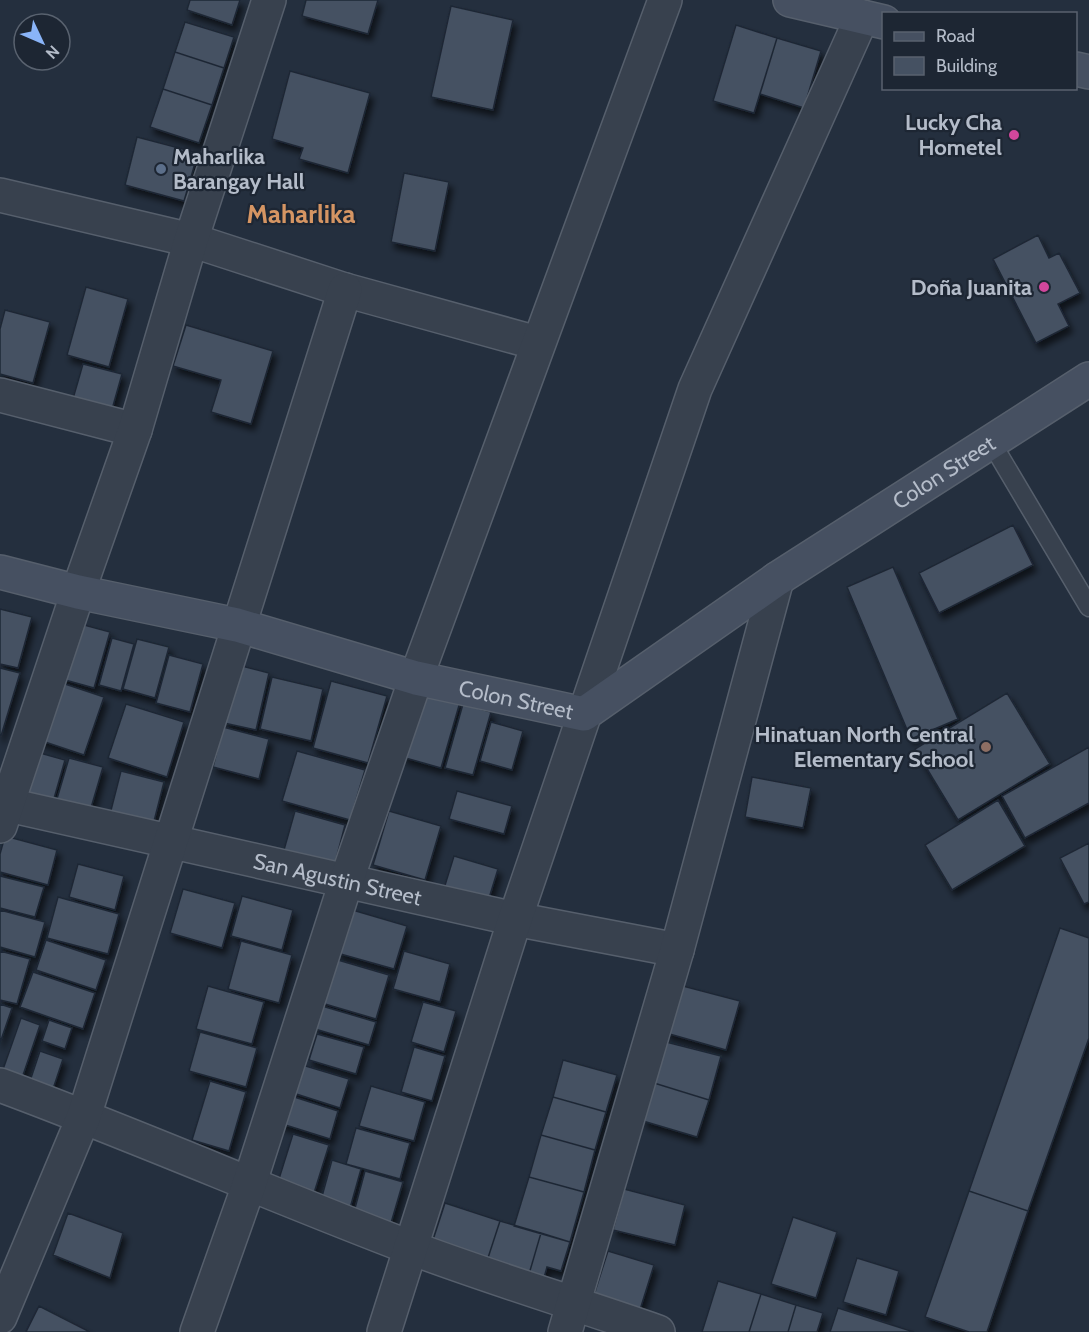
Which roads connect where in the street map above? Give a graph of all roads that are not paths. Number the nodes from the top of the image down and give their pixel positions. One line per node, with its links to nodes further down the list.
1 (269, 0): 6 (street)
2 (664, 0): 8 (street)
3 (790, 0): 4 (main road)
4 (873, 20): 19 (street)
5 (0, 195): 6 (street)
6 (191, 240): 7 (street); 11 (street)
7 (345, 290): 8 (street); 17 (street)
8 (537, 343): 18 (street)
9 (1089, 379): 12 (main road, Colon Street)
10 (0, 395): 11 (street)
11 (135, 430): 15 (street)
12 (991, 442): 14 (main road, Colon Street); 16 (lane)
13 (0, 572): 15 (main road, Colon Street)
14 (777, 579): 19 (main road, Colon Street); 24 (street)
15 (78, 592): 17 (main road, Colon Street); 20 (street)
16 (1089, 607)
17 (237, 625): 18 (main road, Colon Street); 21 (street)
18 (416, 678): 19 (main road, Colon Street); 22 (street)
19 (584, 714): 23 (street)
20 (2, 811): 21 (street, San Agustin Street)
21 (170, 840): 22 (street, San Agustin Street); 26 (street)
22 (346, 882): 23 (street, San Agustin Street); 27 (street)
23 (515, 919): 24 (street, San Agustin Street); 28 (street)
24 (677, 950): 30 (street)
25 (0, 1085): 26 (street)
26 (84, 1116): 27 (street); 29 (street)
27 (249, 1185): 28 (street); 31 (street)
28 (411, 1248): 30 (street); 32 (street)
29 (0, 1317)
30 (570, 1317): 33 (street)
31 (197, 1332)
32 (384, 1332)
33 (658, 1332)

